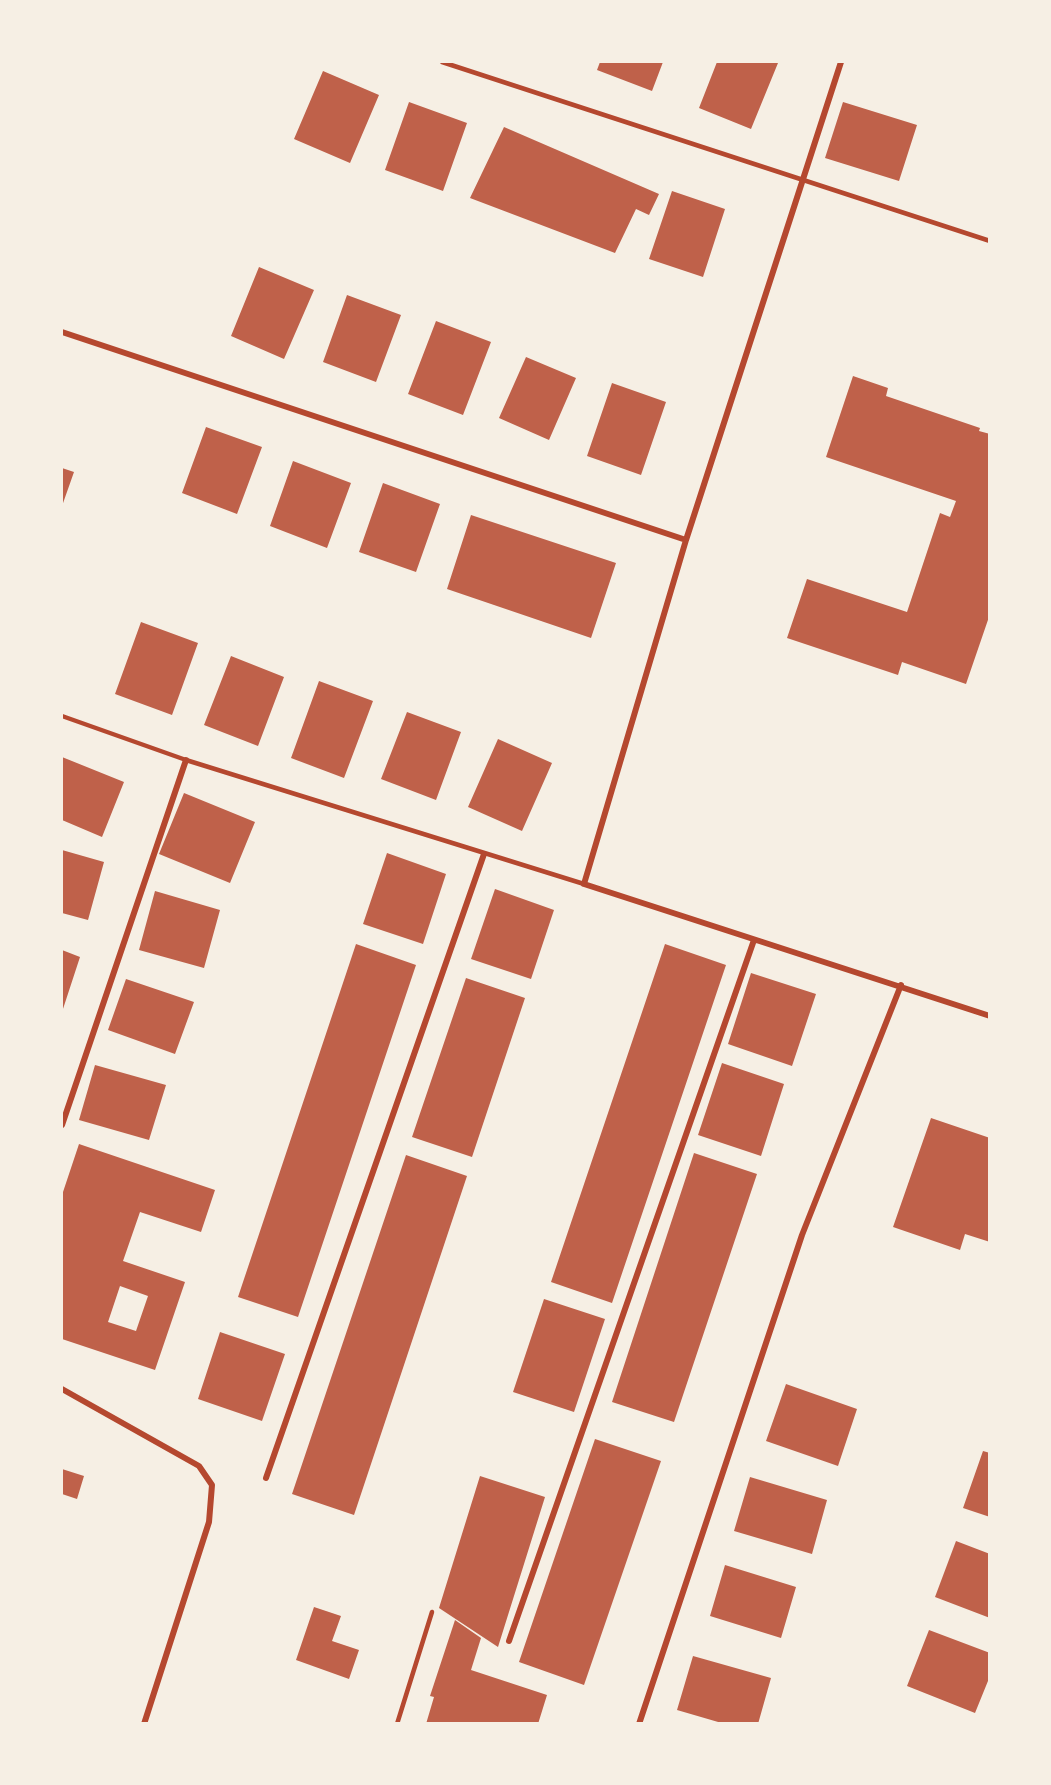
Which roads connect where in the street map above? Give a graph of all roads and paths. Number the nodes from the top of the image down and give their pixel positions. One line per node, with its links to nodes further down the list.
1 (442, 62): 3 (lane)
2 (841, 62): 3 (street)
3 (803, 180): 4 (lane); 6 (street)
4 (990, 241)
5 (62, 332): 6 (street)
6 (686, 540): 10 (street)
7 (62, 716): 8 (lane)
8 (186, 760): 9 (lane); 14 (street)
9 (484, 854): 10 (lane); 16 (street)
10 (584, 884): 11 (street)
11 (754, 940): 12 (street); 18 (street)
12 (901, 985): 13 (street); 21 (street)
13 (990, 1016)
14 (62, 1125)
15 (62, 1389): 19 (street)
16 (266, 1478)
17 (432, 1612): 20 (lane)
18 (509, 1641)
19 (144, 1724)
20 (397, 1724)
21 (639, 1724)

